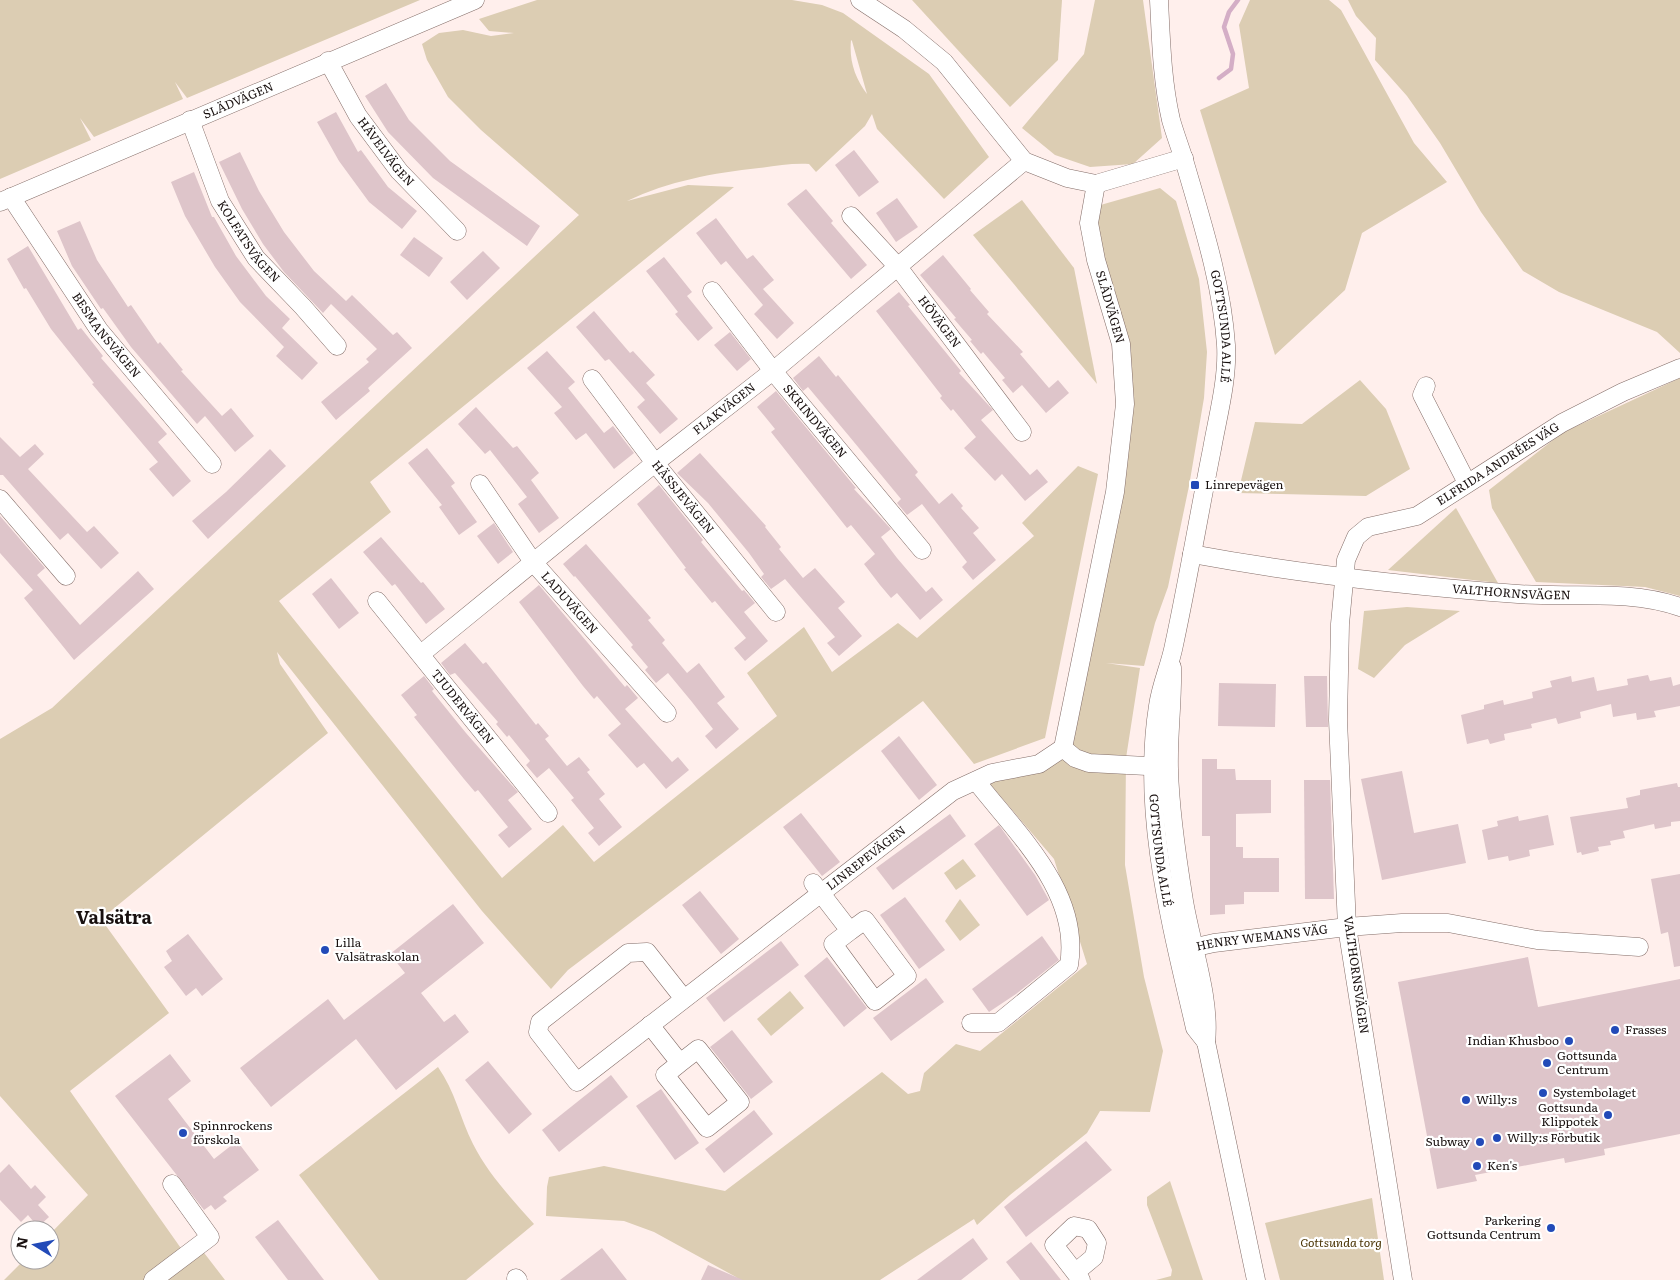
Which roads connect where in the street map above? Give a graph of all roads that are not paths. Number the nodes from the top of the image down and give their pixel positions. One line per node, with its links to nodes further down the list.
1 (475, 0): 4 (street, SLÄDVÄGEN)
2 (860, 0): 7 (street)
3 (1158, 0): 6 (street, GOTTSUNDA ALLÉ)
4 (328, 61): 5 (street, SLÄDVÄGEN); 11 (street, HÄVELVÄGEN)
5 (190, 120): 9 (street, SLÄDVÄGEN); 14 (street, KOLFATSVÄGEN)
6 (1184, 158): 8 (street); 26 (street, GOTTSUNDA ALLÉ)
7 (1024, 161): 8 (street); 12 (street, FLAKVÄGEN)
8 (1096, 184): 35 (street, SLÄDVÄGEN)
9 (6, 200): 21 (street, BESMANSVÄGEN)
10 (851, 216): 12 (street, HÖVÄGEN)
11 (457, 231)
12 (898, 267): 16 (street, FLAKVÄGEN); 19 (street, HÖVÄGEN)
13 (712, 291): 16 (street, SKRINDVÄGEN)
14 (337, 346)
15 (1680, 368): 22 (street, ELFRIDA ANDRÉES VÄG)
16 (773, 371): 20 (street, FLAKVÄGEN); 25 (street, SKRINDVÄGEN)
17 (592, 379): 20 (street, HÄSSJEVÄGEN)
18 (1426, 386): 22 (street)
19 (1022, 432)
20 (655, 463): 27 (street, FLAKVÄGEN); 32 (street, HÄSSJEVÄGEN)
21 (212, 464)
22 (1468, 483): 29 (street, ELFRIDA ANDRÉES VÄG)
23 (480, 484): 27 (street, LADUVÄGEN)
24 (0, 499): 28 (street)
25 (922, 550)
26 (1192, 554): 29 (street, VALTHORNSVÄGEN); 36 (street, GOTTSUNDA ALLÉ)
27 (534, 562): 33 (street, FLAKVÄGEN); 34 (street, LADUVÄGEN)
28 (66, 576)
29 (1344, 578): 31 (street, VALTHORNSVÄGEN); 40 (street, VALTHORNSVÄGEN)
30 (377, 601): 33 (street, TJUDERVÄGEN)
31 (1680, 607)
32 (776, 612)
33 (421, 654): 38 (street, TJUDERVÄGEN)
34 (668, 713)
35 (1063, 748): 36 (street); 37 (street, LINREPEVÄGEN)
36 (1161, 767): 42 (street, GOTTSUNDA ALLÉ); 44 (street, GOTTSUNDA ALLÉ)
37 (976, 781): 39 (street, LINREPEVÄGEN); 46 (street)
38 (548, 813)
39 (817, 888): 41 (street); 45 (street, LINREPEVÄGEN)
40 (1347, 927): 42 (street, HENRY WEMANS VÄG); 43 (street, HENRY WEMANS VÄG); 53 (street, VALTHORNSVÄGEN)
41 (850, 931): 41 (street)
42 (1194, 947): 44 (street, HENRY WEMANS VÄG); 48 (street, GOTTSUNDA ALLÉ)
43 (1639, 947)
44 (1177, 951): 48 (street, GOTTSUNDA ALLÉ)
45 (684, 999): 47 (street, LINREPEVÄGEN); 47 (street, LINREPEVÄGEN)
46 (971, 1023)
47 (650, 1025): 49 (street)
48 (1206, 1042): 52 (street, GOTTSUNDA ALLÉ)
49 (680, 1063)
50 (172, 1184): 51 (street)
51 (153, 1280)
52 (1256, 1280)
53 (1403, 1280)

